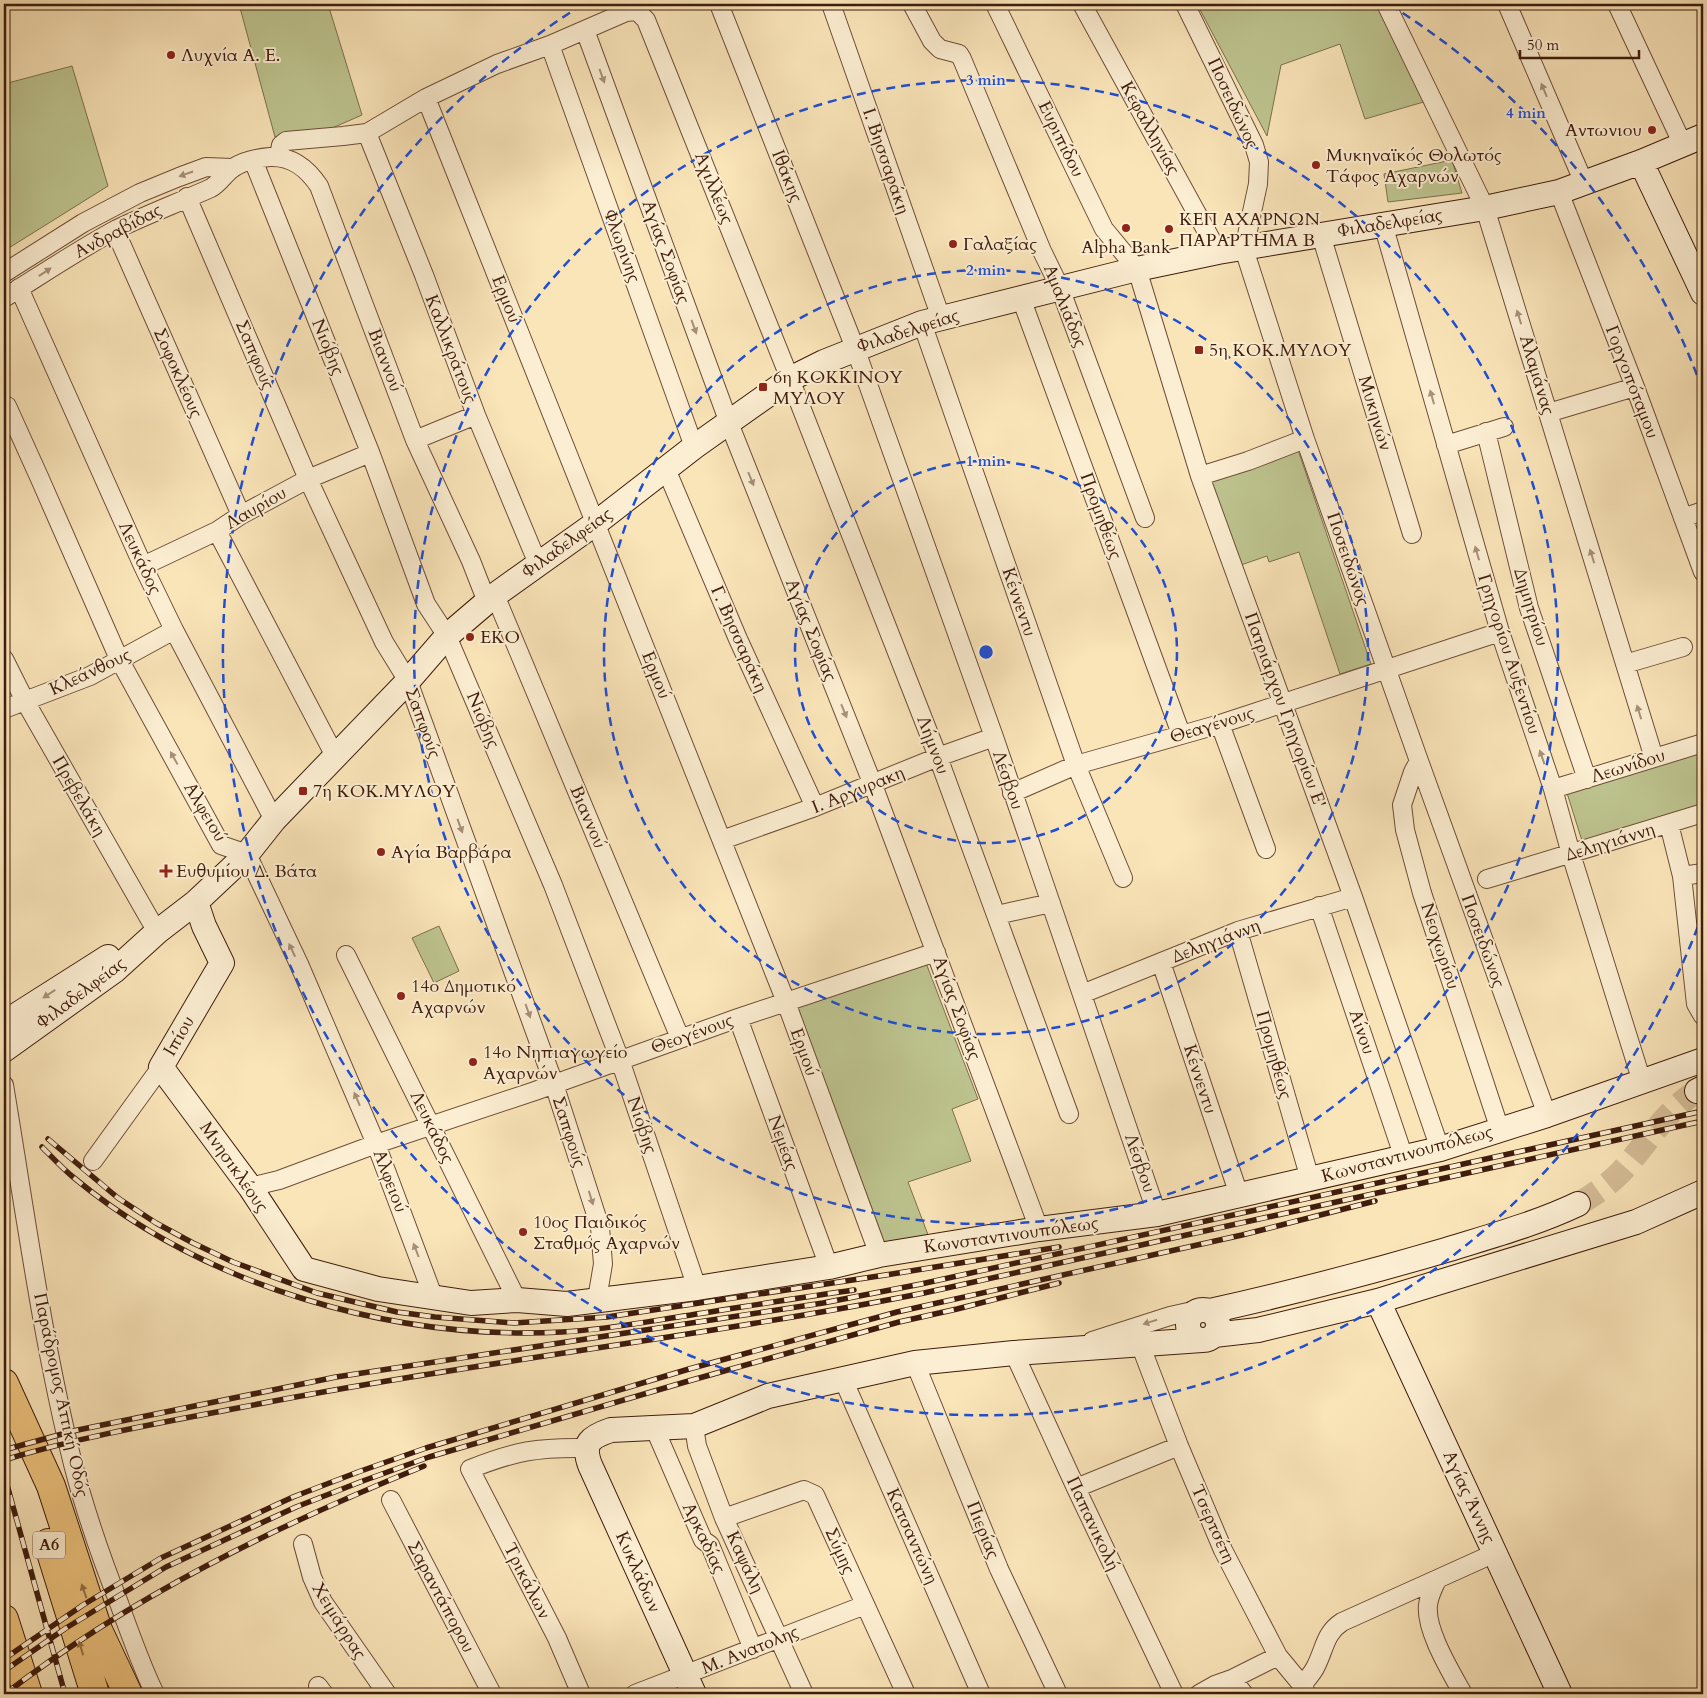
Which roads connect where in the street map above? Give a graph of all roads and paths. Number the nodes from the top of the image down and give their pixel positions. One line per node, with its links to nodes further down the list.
1 (719, 4): 36 (street, Ιθάκης)
2 (831, 4): 35 (street, Ι. Βησσαράκη)
3 (912, 4): 31 (street, Αμαλιάδος)
4 (995, 4): 28 (street, Ευριπίδου)
5 (1082, 4): 27 (street, Κεφαλληνίας)
6 (1185, 4): 26 (street, Ποσειδώνος)
7 (1386, 4): 22 (street, Αλαμάνας)
8 (1508, 4): 19 (street, one-way to 8)
9 (1617, 4): 14 (street)
10 (585, 30): 11 (street); 37 (street, Αχιλλέως); 42 (street, Αγίας Σοφίας, one-way to 42)
11 (550, 45): 12 (street); 48 (street, Φλωρίνης)
12 (426, 98): 13 (street); 57 (street, Ερμού)
13 (367, 133): 15 (street); 41 (street, Καλλικράτους)
14 (1693, 140): 17 (street, Φιλαδελφείας)
15 (279, 157): 16 (street, Βιαννού); 46 (street, Βιαννού)
16 (253, 160): 18 (street, Ανδραβίδας); 49 (street, Νιόβης)
17 (1641, 162): 19 (street, Φιλαδελφείας); 32 (street)
18 (233, 168): 21 (street, Ανδραβίδας); 29 (street, Ανδραβίδας, one-way to 29)
19 (1584, 183): 20 (street, Φιλαδελφείας)
20 (1559, 192): 22 (street, Φιλαδελφείας); 38 (street, Γοργοπόταμου)
21 (187, 197): 24 (street, Ανδραβίδας); 52 (street, Σαπφούς)
22 (1485, 208): 23 (street, Φιλαδελφείας); 40 (street, Αλαμάνας, one-way to 22)
23 (1383, 224): 25 (street, Φιλαδελφείας); 47 (street, Γρηγορίου Αυξεντίου, one-way to 23)
24 (115, 230): 30 (street, Ανδραβίδας, one-way to 24); 54 (street, Σοφοκλέους)
25 (1321, 235): 26 (street, Φιλαδελφείας); 59 (street, Μυκηνών)
26 (1244, 248): 27 (street, Φιλαδελφείας); 45 (street, Ποσειδώνος)
27 (1218, 252): 28 (street, Φιλαδελφείας)
28 (1136, 269): 31 (street, Φιλαδελφείας); 51 (street, Πατριάρχου Γρηγορίου E')
29 (4, 273)
30 (19, 288): 33 (street, Ανδραβίδας); 61 (street, Λευκάδος)
31 (1060, 288): 34 (street, Φιλαδελφείας); 55 (street, Αμαλιάδος)
32 (1703, 293)
33 (4, 298)
34 (1021, 298): 35 (street, Φιλαδελφείας); 77 (street, Προμηθέως)
35 (931, 320): 36 (street, Φιλαδελφείας); 84 (street, Κέννεντυ)
36 (855, 348): 37 (street, Φιλαδελφείας); 78 (street, Λέσβου)
37 (790, 379): 42 (street, Φιλαδελφείας); 81 (street, Λήμνου)
38 (1634, 387): 40 (street); 56 (street, Γοργοπόταμου)
39 (7, 406): 69 (street, Αλφειού)
40 (1548, 413): 70 (street, Αλαμάνας, one-way to 40)
41 (476, 415): 46 (street); 60 (street, Καλλικράτους)
42 (729, 422): 48 (street, Φιλαδελφείας); 86 (street, Αγίας Σοφίας, one-way to 86)
43 (1504, 427): 44 (street)
44 (1486, 432): 47 (street); 85 (street, Δημητρίου)
45 (1305, 439): 51 (street); 71 (street, Ποσειδώνος)
46 (415, 440): 63 (street, Βιαννού)
47 (1446, 445): 65 (street, Γρηγορίου Αυξεντίου, one-way to 47)
48 (694, 447): 50 (street, Φιλαδελφείας)
49 (370, 453): 52 (street, Λαυρίου); 66 (street, Νιόβης)
50 (666, 469): 57 (street, Φιλαδελφείας); 89 (street, Γ. Βησσαράκη)
51 (1200, 476): 74 (street, Πατριάρχου Γρηγορίου E')
52 (308, 479): 54 (street, Λαυρίου); 72 (street, Σαπφούς)
53 (1703, 511): 56 (street)
54 (241, 515): 58 (street, Λαυρίου)
55 (1145, 518)
56 (1682, 518): 62 (street, Γοργοπόταμου)
57 (596, 523): 60 (street, Φιλαδελφείας); 93 (street, Ερμού)
58 (217, 531): 61 (street, Λαυρίου); 80 (street)
59 (1412, 534)
60 (538, 564): 63 (street, Φιλαδελφείας)
61 (143, 566): 64 (street, Λευκάδος)
62 (1703, 572)
63 (491, 599): 66 (street, Φιλαδελφείας); 116 (street, Βιαννού)
64 (174, 630): 69 (street, Κλεάνθους); 91 (street, Λευκάδος)
65 (1500, 632): 71 (street, Θεαγένους); 87 (street, Γρηγορίου Αυξεντίου, one-way to 65)
66 (447, 636): 72 (street, Φιλαδελφείας); 118 (street, Νιόβης)
67 (1683, 647): 70 (street)
68 (4, 659): 73 (street, Πρεβελάκη)
69 (119, 659): 73 (street, Κλεάνθους); 95 (street, Αλφειού, one-way to 69)
70 (1625, 664): 82 (street, Αλαμάνας, one-way to 70)
71 (1386, 669): 74 (street, Θεαγένους); 83 (street, Ποσειδώνος)
72 (408, 681): 80 (street, Φιλαδελφείας); 122 (street, Σαπφούς, one-way to 122)
73 (25, 701): 75 (street, Κλεάνθους); 107 (street, Πρεβελάκη)
74 (1283, 703): 76 (street, Θεαγένους); 101 (street, Πατριάρχου Γρηγορίου E')
75 (4, 709)
76 (1220, 724): 77 (street, Θεαγένους); 94 (street)
77 (1181, 734): 84 (street, Θεαγένους)
78 (994, 737): 81 (street, Ι. Αργυρακη); 88 (street, Λέσβου)
79 (1703, 743): 82 (street, Λεωνίδου)
80 (335, 756): 91 (street, Φιλαδελφείας)
81 (938, 757): 86 (street, Ι. Αργυρακη); 105 (street, Λήμνου)
82 (1654, 758): 85 (street, Λεωνίδου)
83 (1418, 761): 125 (street, Ποσειδώνος); 127 (street, Νεοχωρίου)
84 (1076, 765): 88 (street, Θεαγένους); 99 (street, Κέννεντυ)
85 (1587, 779): 87 (street, Λεωνίδου)
86 (873, 785): 89 (street, Ι. Αργυρακη); 108 (street, Αγίας Σοφίας)
87 (1553, 789): 96 (street, Γρηγορίου Αυξεντίου)
88 (1012, 793): 103 (street, Λέσβου)
89 (815, 807): 93 (street, Ι. Αργυρακη)
90 (1703, 813): 92 (street, Δεληγιάννη)
91 (274, 820): 95 (street, Φιλαδελφείας)
92 (1669, 824): 96 (street, Δεληγιάννη); 98 (street)
93 (722, 840): 112 (street, Ερμού)
94 (1266, 849)
95 (247, 854): 102 (street, Φιλαδελφείας); 128 (street, Αλφειού, one-way to 95)
96 (1572, 854): 100 (street, Δεληγιάννη); 121 (street, Γρηγορίου Αυξεντίου)
97 (1703, 873): 98 (street)
98 (1682, 876): 113 (street)
99 (1123, 878)
100 (1487, 879)
101 (1354, 897): 104 (street, Δεληγιάννη); 129 (street, Πατριάρχου Γρηγορίου E')
102 (196, 902): 107 (street, Φιλαδελφείας); 120 (street, Ιπίου)
103 (1051, 903): 105 (street); 111 (street, Λέσβου)
104 (1319, 906): 106 (street, Δεληγιάννη); 130 (street, Αίνου)
105 (997, 915): 124 (street, Λήμνου)
106 (1238, 931): 110 (street, Δεληγιάννη); 132 (street, Προμηθέως)
107 (157, 932): 115 (street, Φιλαδελφείας, one-way to 115); 117 (street, Φιλαδελφείας)
108 (936, 952): 112 (street, Θεογένους); 138 (street, Αγίας Σοφίας)
109 (346, 955): 126 (street, Λευκάδος)
110 (1161, 962): 111 (street, Δεληγιάννη); 135 (street, Κέννεντυ)
111 (1082, 994): 137 (street, Λέσβου)
112 (786, 1002): 114 (street, Θεογένους); 139 (street, Ερμού)
113 (1703, 1016)
114 (738, 1018): 116 (street, Θεογένους); 140 (street, Νεμέας)
115 (4, 1021)
116 (680, 1038): 118 (street, Θεογένους)
117 (4, 1050)
118 (620, 1060): 122 (street, Θεογένους); 142 (street, Νιόβης)
119 (1703, 1060): 121 (street, Κωνσταντινουπόλεως)
120 (161, 1067): 131 (street, Ιπίου); 133 (street, Μνησικλέους)
121 (1642, 1082): 125 (street, Κωνσταντινουπόλεως)
122 (554, 1084): 126 (street, Θεογένους); 144 (street, Σαπφούς, one-way to 144)
123 (4, 1085): 177 (street, Παράδρομος Αττική Οδός)
124 (1069, 1114)
125 (1547, 1115): 127 (street, Κωνσταντινουπόλεως)
126 (432, 1126): 128 (street, Θεογένους); 145 (street, Λευκάδος)
127 (1500, 1130): 129 (street, Κωνσταντινουπόλεως)
128 (376, 1144): 133 (street, Θεογένους); 143 (street, Αλφειού, one-way to 128)
129 (1440, 1149): 130 (street, Κωνσταντινουπόλεως)
130 (1404, 1158): 132 (street, Κωνσταντινουπόλεως)
131 (93, 1161)
132 (1310, 1179): 135 (street, Κωνσταντινουπόλεως)
133 (250, 1187): 141 (street, Μνησικλέους)
134 (1703, 1192): 146 (street)
135 (1239, 1195): 137 (street, Κωνσταντινουπόλεως)
136 (1578, 1204): 147 (street)
137 (1157, 1214): 138 (street, Κωνσταντινουπόλεως)
138 (1039, 1230): 139 (street, Κωνσταντινουπόλεως)
139 (879, 1255): 140 (street, Κωνσταντινουπόλεως)
140 (828, 1267): 142 (street, Κωνσταντινουπόλεως)
141 (304, 1269): 143 (street, Κωνσταντινουπόλεως)
142 (697, 1288): 144 (street, Κωνσταντινουπόλεως)
143 (433, 1296): 145 (street, Κωνσταντινουπόλεως)
144 (597, 1299): 145 (street, Κωνσταντινουπόλεως)
145 (517, 1300)
146 (1378, 1301): 148 (street); 164 (street, Αγίας Άννης)
147 (1204, 1311): 148 (street); 150 (street, one-way to 150)
148 (1208, 1338): 149 (street)
149 (1140, 1344): 150 (street); 158 (street, Τσερτσέτη)
150 (1068, 1349): 151 (street)
151 (1014, 1353): 152 (street); 160 (street, Παπανικολή)
152 (915, 1363): 153 (street); 185 (street, Πιερίας)
153 (843, 1379): 156 (street); 184 (street, Κατσαντώνη)
154 (4, 1383): 176 (highway, one-way to 154)
155 (4, 1397): 175 (highway, Α6, one-way to 155)
156 (694, 1426): 157 (street); 162 (street, Καψάλη)
157 (654, 1427): 159 (street); 169 (street, Αρκαδίας)
158 (1179, 1446): 160 (street); 170 (street, Τσερτσέτη)
159 (586, 1448): 172 (street, Κυκλάδων); 180 (street, Τρικάλων)
160 (1076, 1488): 186 (street, Παπανικολή)
161 (391, 1500): 179 (street, Σαραντάπορου)
162 (724, 1518): 166 (street, Σύμης); 168 (street, Καψάλη)
163 (303, 1544): 178 (street, Χειμάρρας)
164 (1495, 1553): 165 (street); 190 (street, Αγίας Άννης)
165 (1437, 1580): 173 (street); 189 (street)
166 (865, 1605): 168 (street, Μ. Ανατολης); 183 (street, Σύμης)
167 (4, 1620): 174 (highway)
168 (779, 1638): 169 (street, Μ. Ανατολης); 182 (street, Καψάλη)
169 (753, 1648): 172 (street, Μ. Ανατολης)
170 (1278, 1656): 171 (street); 173 (street, Τσερτσέτη)
171 (1232, 1679): 187 (street); 188 (street)
172 (690, 1685): 181 (street, Μ. Ανατολης)
173 (1304, 1690)
174 (28, 1694)
175 (95, 1694)
176 (128, 1694)
177 (155, 1694)
178 (387, 1694)
179 (492, 1694)
180 (581, 1694)
181 (635, 1694)
182 (804, 1694)
183 (906, 1694)
184 (981, 1694)
185 (1058, 1694)
186 (1174, 1694)
187 (1199, 1694)
188 (1244, 1694)
189 (1462, 1694)
190 (1560, 1694)

